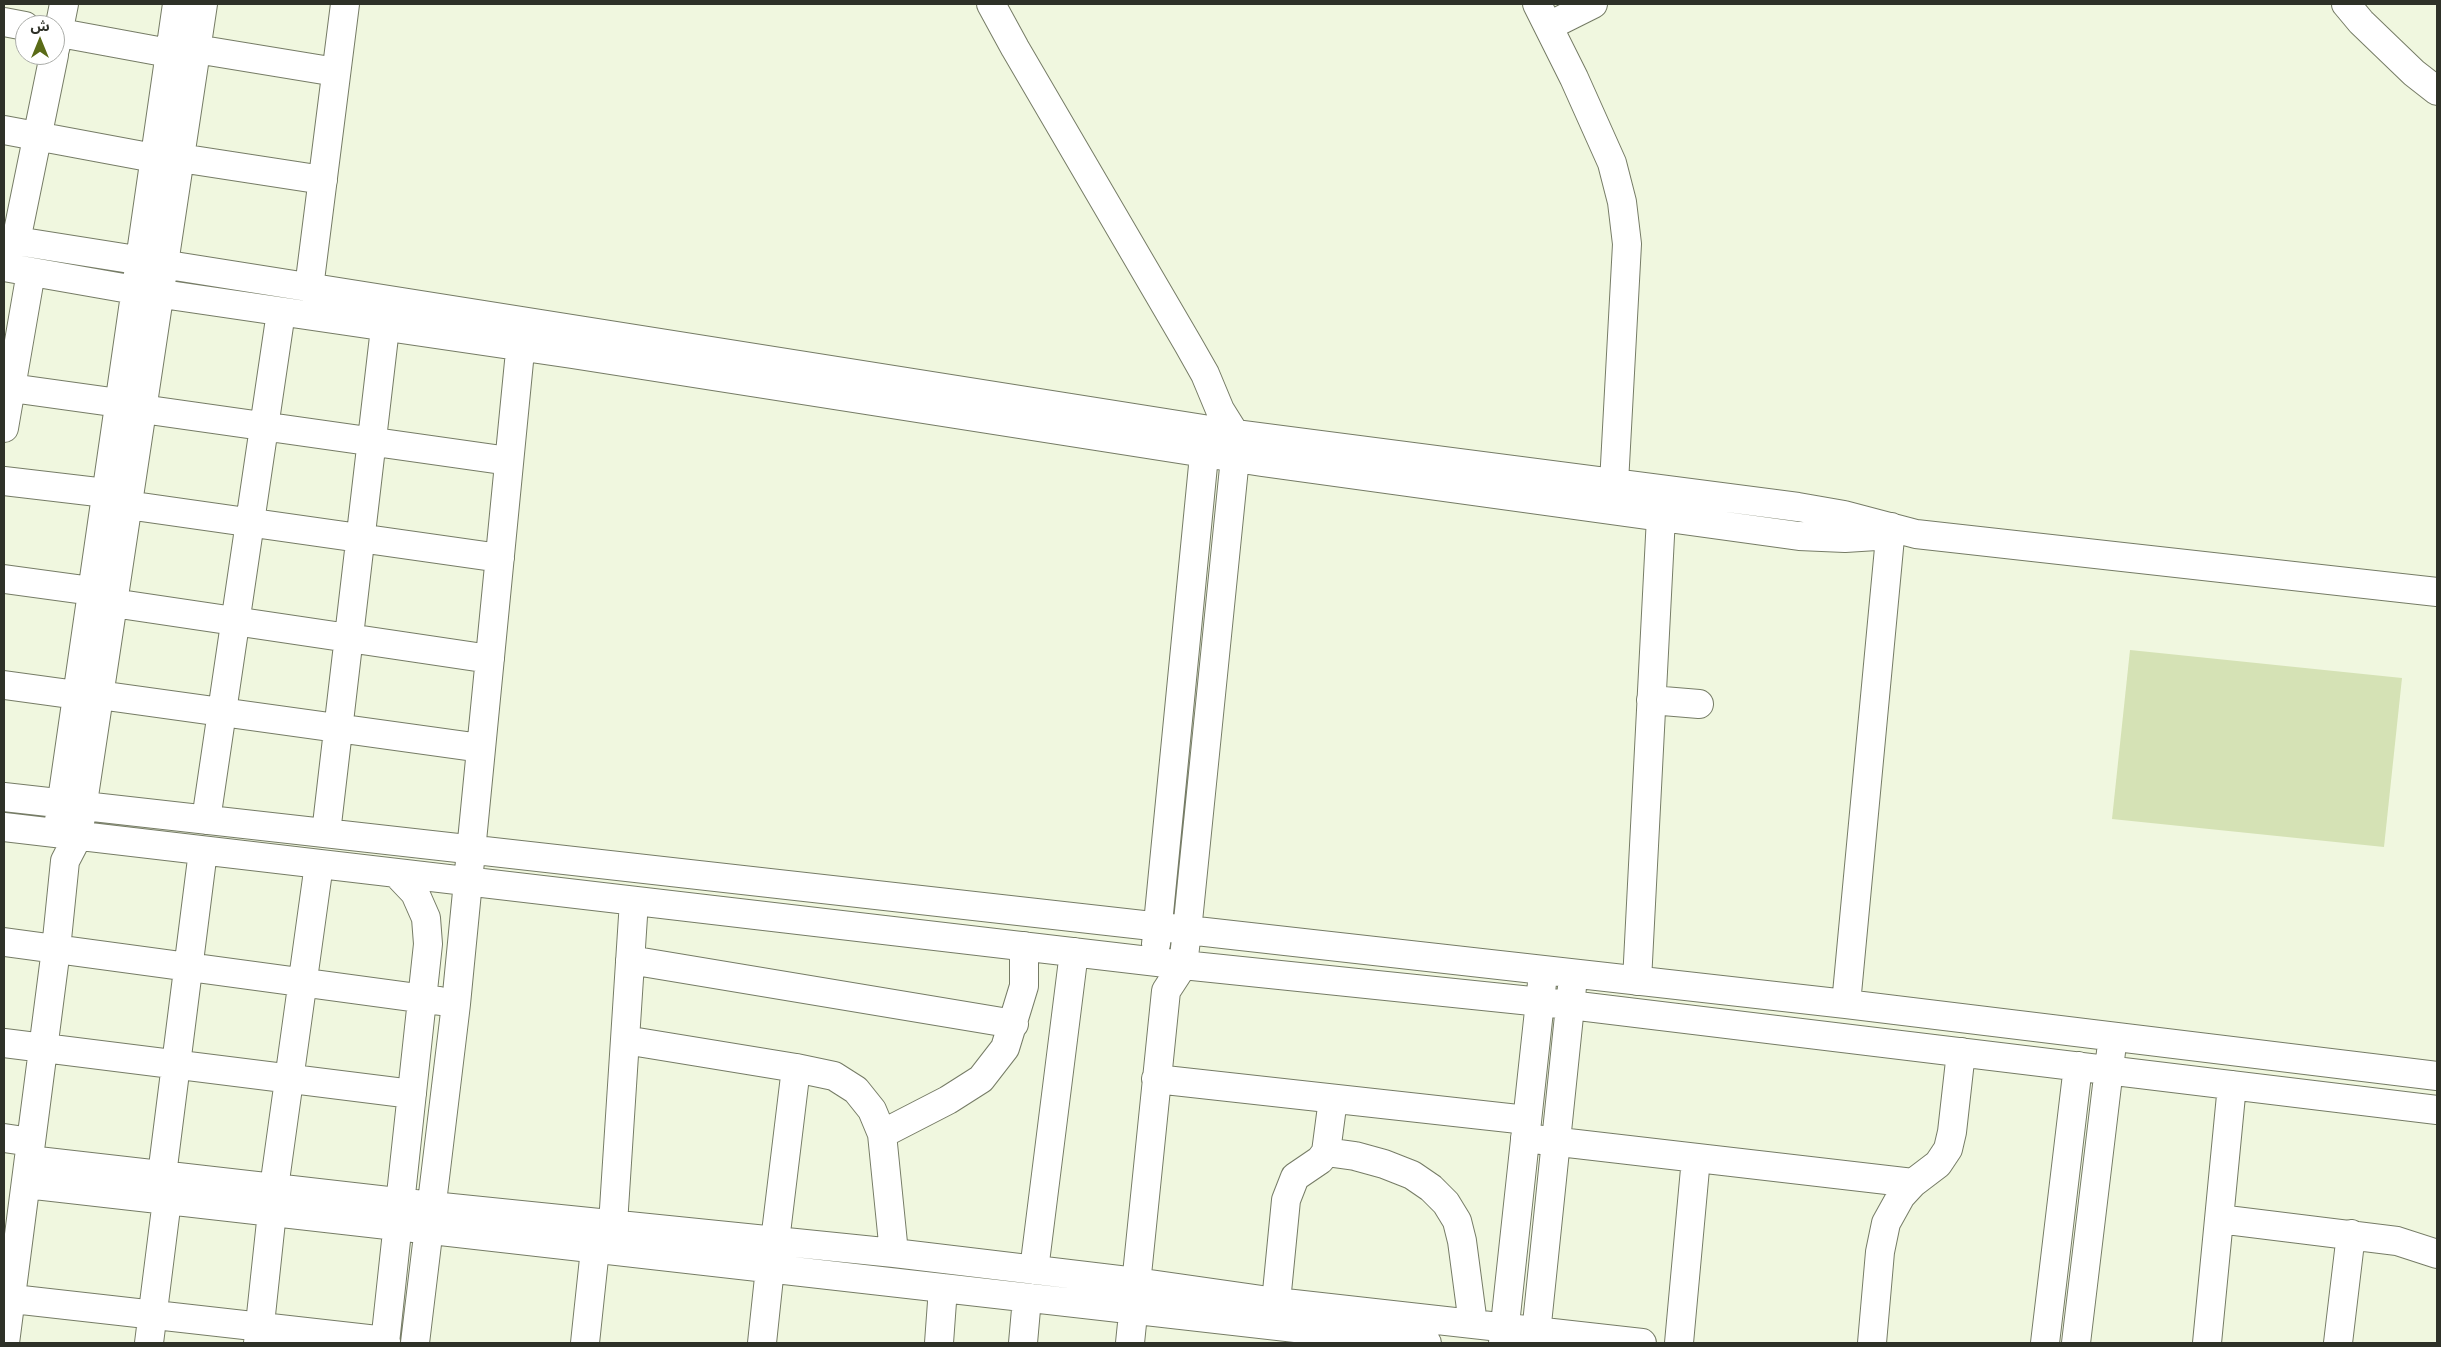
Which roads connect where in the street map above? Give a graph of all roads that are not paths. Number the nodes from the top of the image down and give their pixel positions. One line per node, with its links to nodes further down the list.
1 (177, 4): 10 (street)
2 (203, 4): 9 (street)
3 (345, 4): 12 (street)
4 (991, 4): 31 (street)
5 (1593, 4): 7 (street)
6 (2346, 4): 13 (street)
7 (1543, 15): 36 (street)
8 (65, 43): 10 (street)
9 (196, 49): 12 (street); 16 (street)
10 (169, 53): 16 (street)
11 (52, 65): 15 (street)
12 (336, 72): 17 (street)
13 (2437, 91)
14 (4, 130): 15 (street)
15 (38, 136): 16 (street); 18 (street)
16 (167, 158): 17 (street); 19 (street)
17 (323, 180): 22 (street)
18 (10, 240): 19 (street)
19 (151, 263): 22 (street); 23 (street)
20 (4, 267): 21 (street)
21 (31, 272): 23 (street); 27 (street)
22 (309, 288): 26 (street)
23 (147, 292): 24 (street); 28 (street)
24 (281, 312): 25 (street); 29 (street)
25 (385, 328): 26 (street); 32 (street)
26 (522, 335): 31 (street); 34 (street)
27 (7, 387): 28 (street); 30 (street)
28 (130, 406): 29 (street); 37 (street)
29 (264, 426): 32 (street); 39 (street)
30 (4, 428)
31 (1210, 431): 33 (street); 68 (street)
32 (372, 442): 34 (street); 41 (street)
33 (1235, 446): 36 (street); 38 (street); 69 (street)
34 (509, 461): 42 (street)
35 (4, 481): 37 (street)
36 (1614, 484): 40 (street)
37 (117, 499): 39 (street); 45 (street)
38 (1661, 517): 40 (street); 51 (street)
39 (250, 522): 41 (street); 46 (street)
40 (1899, 532): 44 (street); 86 (street)
41 (360, 538): 42 (street); 47 (street)
42 (500, 558): 48 (street)
43 (4, 579): 45 (street)
44 (2437, 592)
45 (102, 597): 46 (street); 50 (street)
46 (235, 621): 47 (street); 53 (street)
47 (349, 638): 48 (street); 54 (street)
48 (490, 659): 55 (street)
49 (4, 685): 50 (street)
50 (88, 695): 53 (street); 57 (street)
51 (1652, 700): 52 (street); 80 (street)
52 (1699, 704)
53 (221, 712): 54 (street); 58 (street)
54 (338, 729): 55 (street); 60 (street)
55 (481, 748): 63 (street)
56 (4, 797): 57 (street)
57 (72, 805): 58 (street); 61 (street)
58 (206, 820): 60 (street)
59 (4, 827): 61 (street)
60 (326, 833): 63 (street)
61 (67, 835): 62 (street); 72 (street)
62 (203, 850): 64 (street); 77 (street)
63 (471, 850): 66 (street); 68 (street)
64 (319, 864): 65 (street); 81 (street)
65 (396, 873): 66 (street); 83 (street)
66 (467, 882): 67 (street); 85 (street)
67 (634, 901): 71 (street); 74 (street)
68 (1158, 927): 69 (street); 75 (street)
69 (1187, 930): 76 (street); 78 (street)
70 (4, 942): 72 (street)
71 (1024, 946): 73 (street); 88 (street)
72 (56, 949): 77 (street); 92 (street)
73 (1074, 952): 75 (street); 125 (street)
74 (630, 960): 88 (street); 90 (street)
75 (1155, 962): 76 (street); 82 (street)
76 (1183, 965): 82 (street); 84 (street)
77 (188, 967): 81 (street); 94 (street)
78 (1543, 971): 79 (street); 84 (street)
79 (1574, 975): 80 (street); 87 (street)
80 (1637, 981): 86 (street)
81 (302, 983): 83 (street); 99 (street)
82 (1166, 991): 100 (street)
83 (422, 999): 85 (street); 102 (street)
84 (1540, 1002): 87 (street); 105 (street)
85 (456, 1004): 116 (street)
86 (1846, 1004): 89 (street)
87 (1570, 1005): 93 (street); 108 (street)
88 (1014, 1024): 106 (street)
89 (2113, 1037): 97 (street); 98 (street)
90 (625, 1040): 96 (street); 118 (street)
91 (4, 1043): 92 (street)
92 (43, 1048): 94 (street); 111 (street)
93 (1961, 1052): 95 (street); 112 (street)
94 (176, 1064): 99 (street); 113 (street)
95 (2078, 1066): 97 (street); 150 (street)
96 (796, 1068): 106 (street); 120 (street)
97 (2109, 1070): 101 (street); 151 (street)
98 (2437, 1076)
99 (289, 1079): 102 (street); 114 (street)
100 (1156, 1079): 103 (street); 126 (street)
101 (2232, 1086): 104 (street); 117 (street)
102 (412, 1094): 115 (street)
103 (1333, 1099): 105 (street); 109 (street)
104 (2437, 1110)
105 (1526, 1129): 108 (street); 135 (street)
106 (882, 1134): 122 (street)
107 (4, 1138): 111 (street)
108 (1556, 1141): 110 (street); 136 (street)
109 (1326, 1152): 132 (street); 133 (street)
110 (1696, 1158): 112 (street); 148 (street)
111 (29, 1162): 113 (street); 128 (street)
112 (1913, 1183): 149 (street)
113 (165, 1188): 114 (street); 131 (street)
114 (273, 1200): 115 (street); 134 (street)
115 (399, 1214): 116 (street); 137 (street)
116 (430, 1218): 118 (street); 121 (street); 140 (street)
117 (2219, 1218): 119 (street); 152 (street)
118 (613, 1224): 120 (street)
119 (2351, 1234): 123 (street); 153 (street)
120 (775, 1241): 122 (street)
121 (595, 1249): 124 (street); 141 (street)
122 (894, 1253): 125 (street)
123 (2437, 1254)
124 (770, 1268): 127 (street); 142 (street)
125 (1034, 1270): 126 (street)
126 (1136, 1282): 130 (street); 132 (street)
127 (944, 1288): 129 (street); 143 (street)
128 (7, 1298): 131 (street); 138 (street)
129 (1027, 1298): 130 (street); 144 (street)
130 (1133, 1310): 132 (street); 145 (street)
131 (153, 1315): 134 (street); 139 (street)
132 (1278, 1324): 133 (street); 146 (street)
133 (1474, 1324): 135 (street)
134 (259, 1335): 137 (street)
135 (1504, 1336): 136 (street)
136 (1536, 1337): 147 (street)
137 (386, 1342)
138 (5, 1343)
139 (149, 1343)
140 (415, 1343)
141 (584, 1343)
142 (762, 1343)
143 (939, 1343)
144 (1023, 1343)
145 (1130, 1343)
146 (1427, 1343)
147 (1642, 1343)
148 (1679, 1343)
149 (1872, 1343)
150 (2046, 1343)
151 (2076, 1343)
152 (2207, 1343)
153 (2338, 1343)

